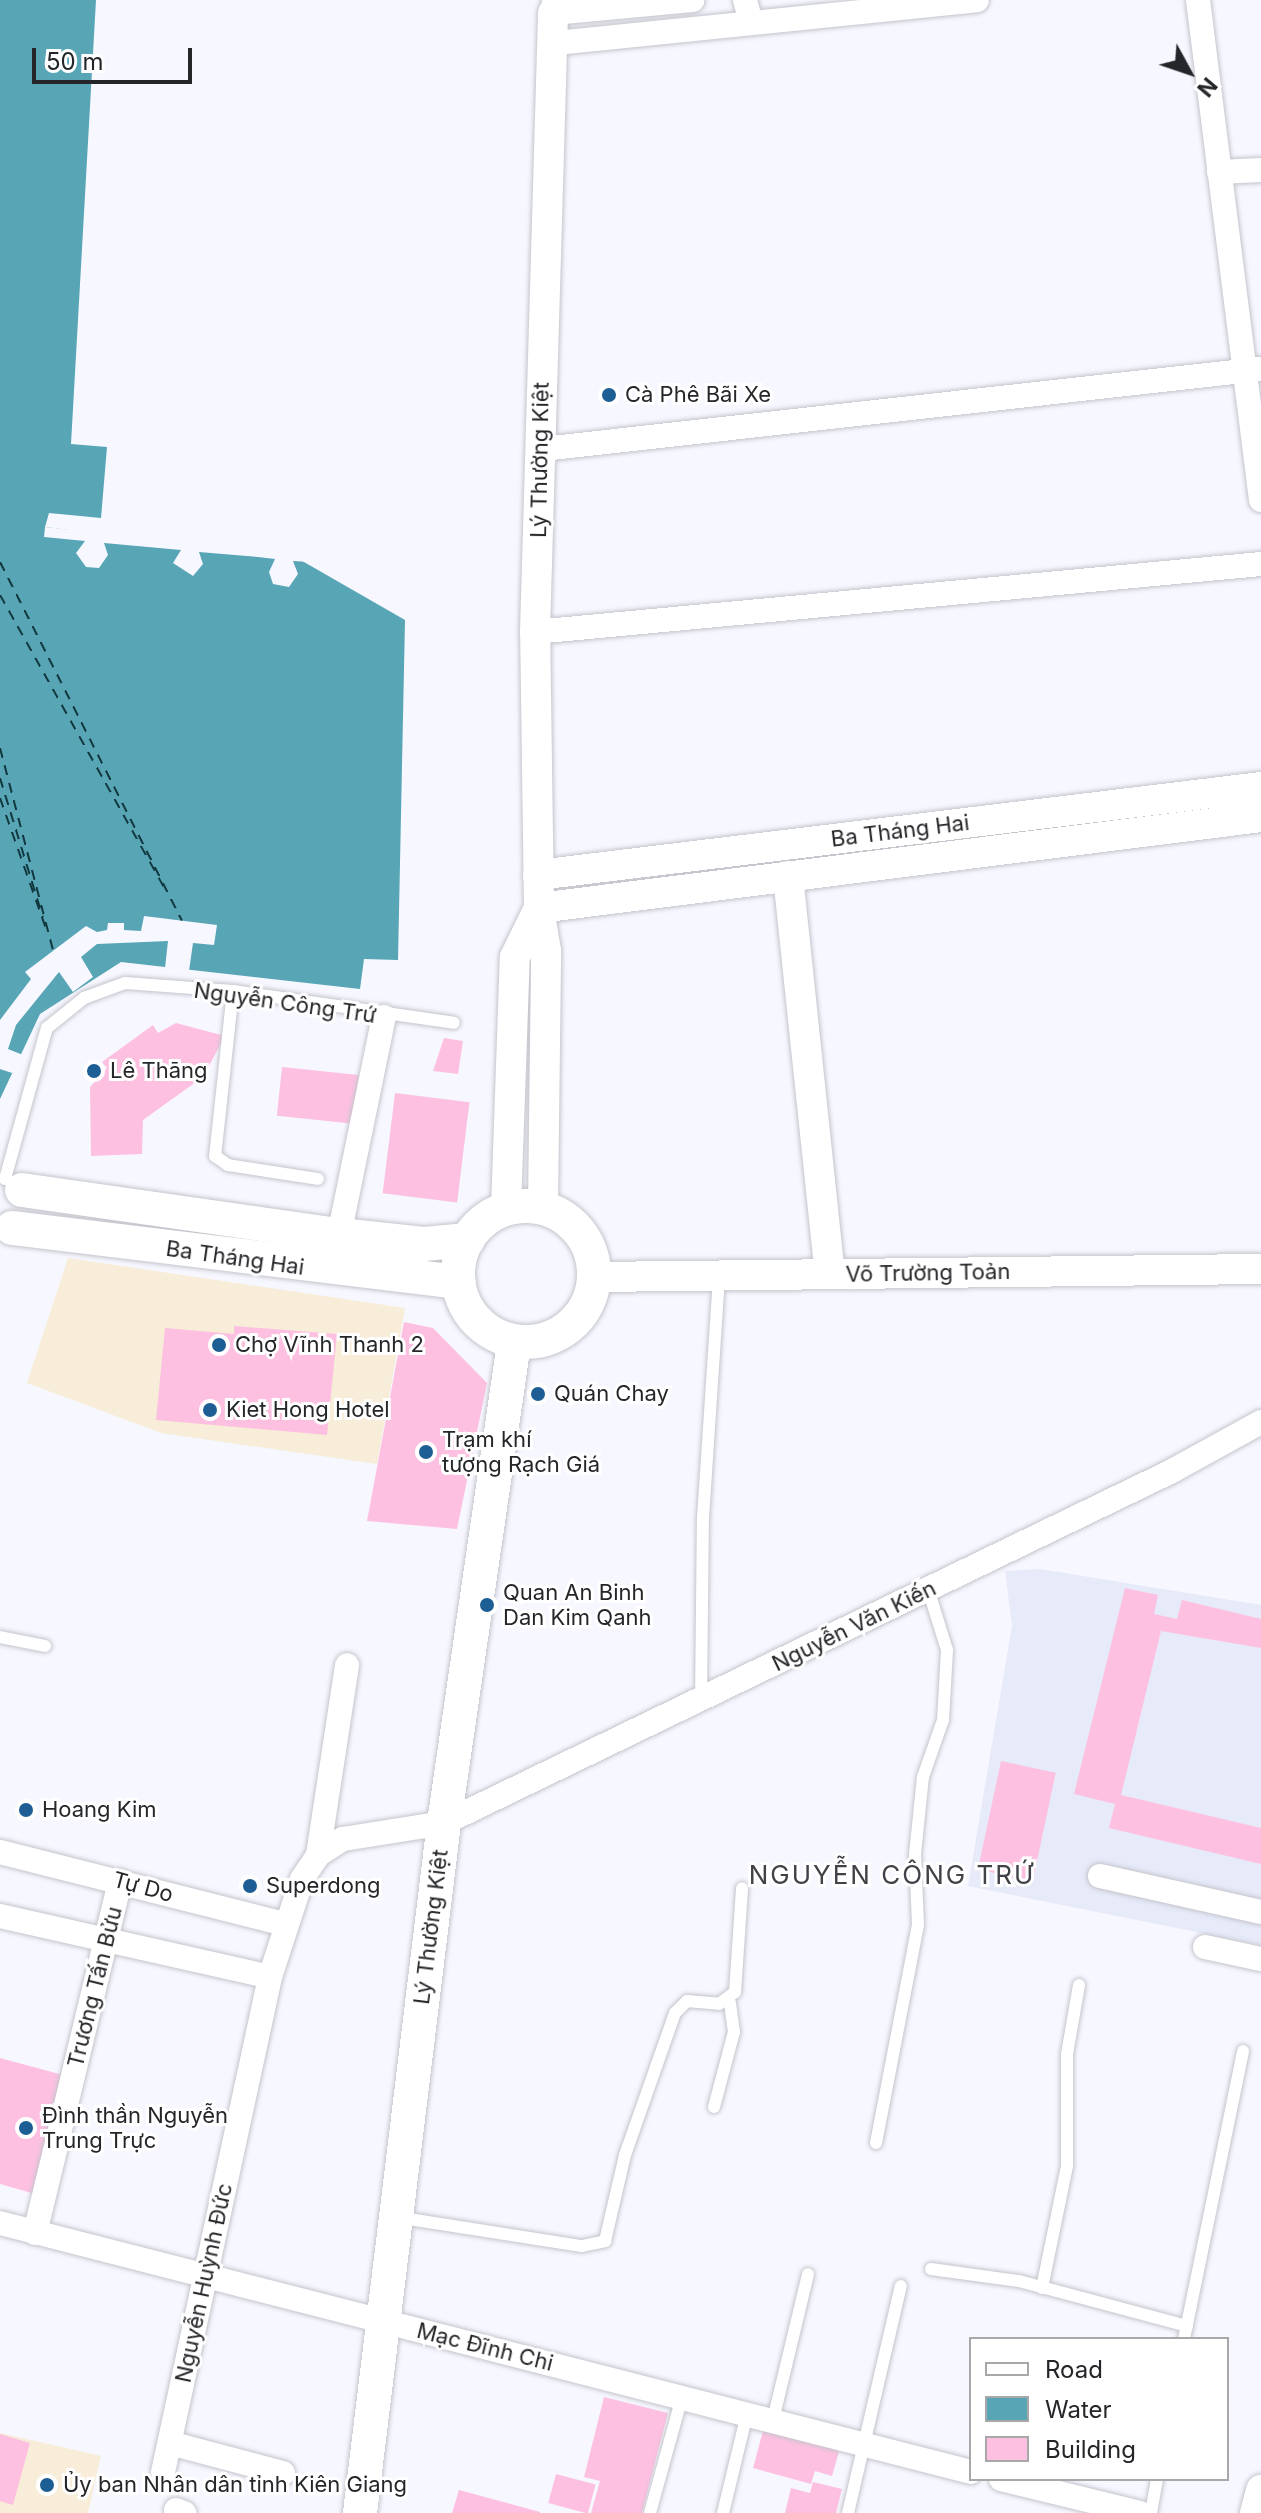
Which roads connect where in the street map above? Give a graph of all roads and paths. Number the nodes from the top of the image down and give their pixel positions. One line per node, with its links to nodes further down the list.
1 (692, 0): 4 (street)
2 (977, 0): 5 (street)
3 (1198, 0): 8 (street)
4 (554, 6): 6 (street, Lý Thường Kiệt)
5 (748, 12): 6 (street)
6 (556, 43): 10 (street, Lý Thường Kiệt)
7 (1261, 170): 8 (street)
8 (1219, 172): 9 (street)
9 (1253, 370): 10 (street); 11 (street)
10 (543, 449): 13 (street, Lý Thường Kiệt)
11 (1261, 500)
12 (1261, 564): 13 (street)
13 (535, 632): 17 (street, Lý Thường Kiệt)
14 (1261, 787): 16 (street, Ba Tháng Hai)
15 (1261, 817): 16 (street, Ba Tháng Hai)
16 (1104, 822): 17 (street, Ba Tháng Hai); 18 (street, Ba Tháng Hai)
17 (538, 875): 19 (street, Lý Thường Kiệt)
18 (788, 876): 19 (street, Ba Tháng Hai); 32 (street)
19 (539, 908): 25 (street, Lý Thường Kiệt); 26 (street)
20 (233, 991): 21 (lane, Nguyễn Công Trứ); 23 (lane); 24 (lane, Nguyễn Công Trứ)
21 (384, 1017): 22 (lane, Nguyễn Công Trứ); 28 (street)
22 (454, 1023)
23 (318, 1179)
24 (9, 1182): 27 (main road); 28 (main road, Ba Tháng Hai)
25 (543, 1208): 26 (main road); 34 (main road)
26 (506, 1209): 29 (main road)
27 (6, 1229): 31 (main road, Ba Tháng Hai)
28 (340, 1235): 29 (main road, Ba Tháng Hai); 31 (street)
29 (468, 1240): 35 (main road)
30 (1261, 1269): 32 (street, Võ Trường Toản)
31 (331, 1272): 35 (main road, Ba Tháng Hai)
32 (830, 1274): 33 (street, Võ Trường Toản)
33 (720, 1275): 34 (street, Võ Trường Toản); 42 (lane)
34 (595, 1277): 36 (main road)
35 (459, 1282): 36 (main road)
36 (514, 1342): 43 (main road, Lý Thường Kiệt)
37 (1261, 1422): 38 (street, Nguyễn Văn Kiến)
38 (928, 1589): 42 (street, Nguyễn Văn Kiến); 60 (lane)
39 (0, 1637): 40 (lane)
40 (45, 1646)
41 (347, 1665): 45 (street, Nguyễn Huỳnh Đức)
42 (701, 1701): 43 (street, Nguyễn Văn Kiến)
43 (444, 1823): 45 (street); 61 (main road, Lý Thường Kiệt)
44 (0, 1852): 47 (street, Tự Do)
45 (318, 1855): 51 (street, Nguyễn Huỳnh Đức)
46 (1100, 1876): 49 (street)
47 (120, 1881): 51 (street, Tự Do); 52 (street, Trương Tấn Bửu)
48 (742, 1888): 57 (lane)
49 (1261, 1912)
50 (0, 1916): 52 (street)
51 (285, 1924): 55 (street, Nguyễn Huỳnh Đức)
52 (107, 1942): 55 (street); 63 (street, Trương Tấn Bửu)
53 (1205, 1947): 54 (street)
54 (1261, 1959)
55 (270, 1977): 66 (street, Nguyễn Huỳnh Đức)
56 (1079, 1985): 68 (lane)
57 (730, 2002): 59 (lane); 61 (lane)
58 (1243, 2051): 70 (lane)
59 (714, 2107)
60 (876, 2143)
61 (393, 2217): 69 (main road, Lý Thường Kiệt)
62 (0, 2223): 63 (street, Mạc Đĩnh Chi)
63 (35, 2233): 66 (street, Mạc Đĩnh Chi)
64 (931, 2269): 68 (lane)
65 (808, 2274): 73 (lane)
66 (205, 2279): 69 (street, Mạc Đĩnh Chi); 74 (street, Nguyễn Huỳnh Đức)
67 (901, 2286): 75 (lane)
68 (1042, 2288): 70 (lane)
69 (384, 2322): 71 (street, Mạc Đĩnh Chi); 82 (main road, Lý Thường Kiệt)
70 (1185, 2332)
71 (682, 2397): 72 (street, Mạc Đĩnh Chi); 83 (lane)
72 (747, 2414): 73 (street, Mạc Đĩnh Chi); 84 (lane)
73 (773, 2420): 75 (street, Mạc Đĩnh Chi)
74 (170, 2443): 76 (street, Nguyễn Huỳnh Đức); 78 (street)
75 (864, 2446): 77 (street, Mạc Đĩnh Chi); 85 (lane)
76 (163, 2472)
77 (969, 2472)
78 (283, 2473)
79 (1009, 2481): 86 (street)
80 (1157, 2481): 87 (lane)
81 (1261, 2490): 88 (street)
82 (360, 2513)
83 (650, 2513)
84 (723, 2513)
85 (848, 2513)
86 (1140, 2513)
87 (1151, 2513)
88 (1255, 2513)

